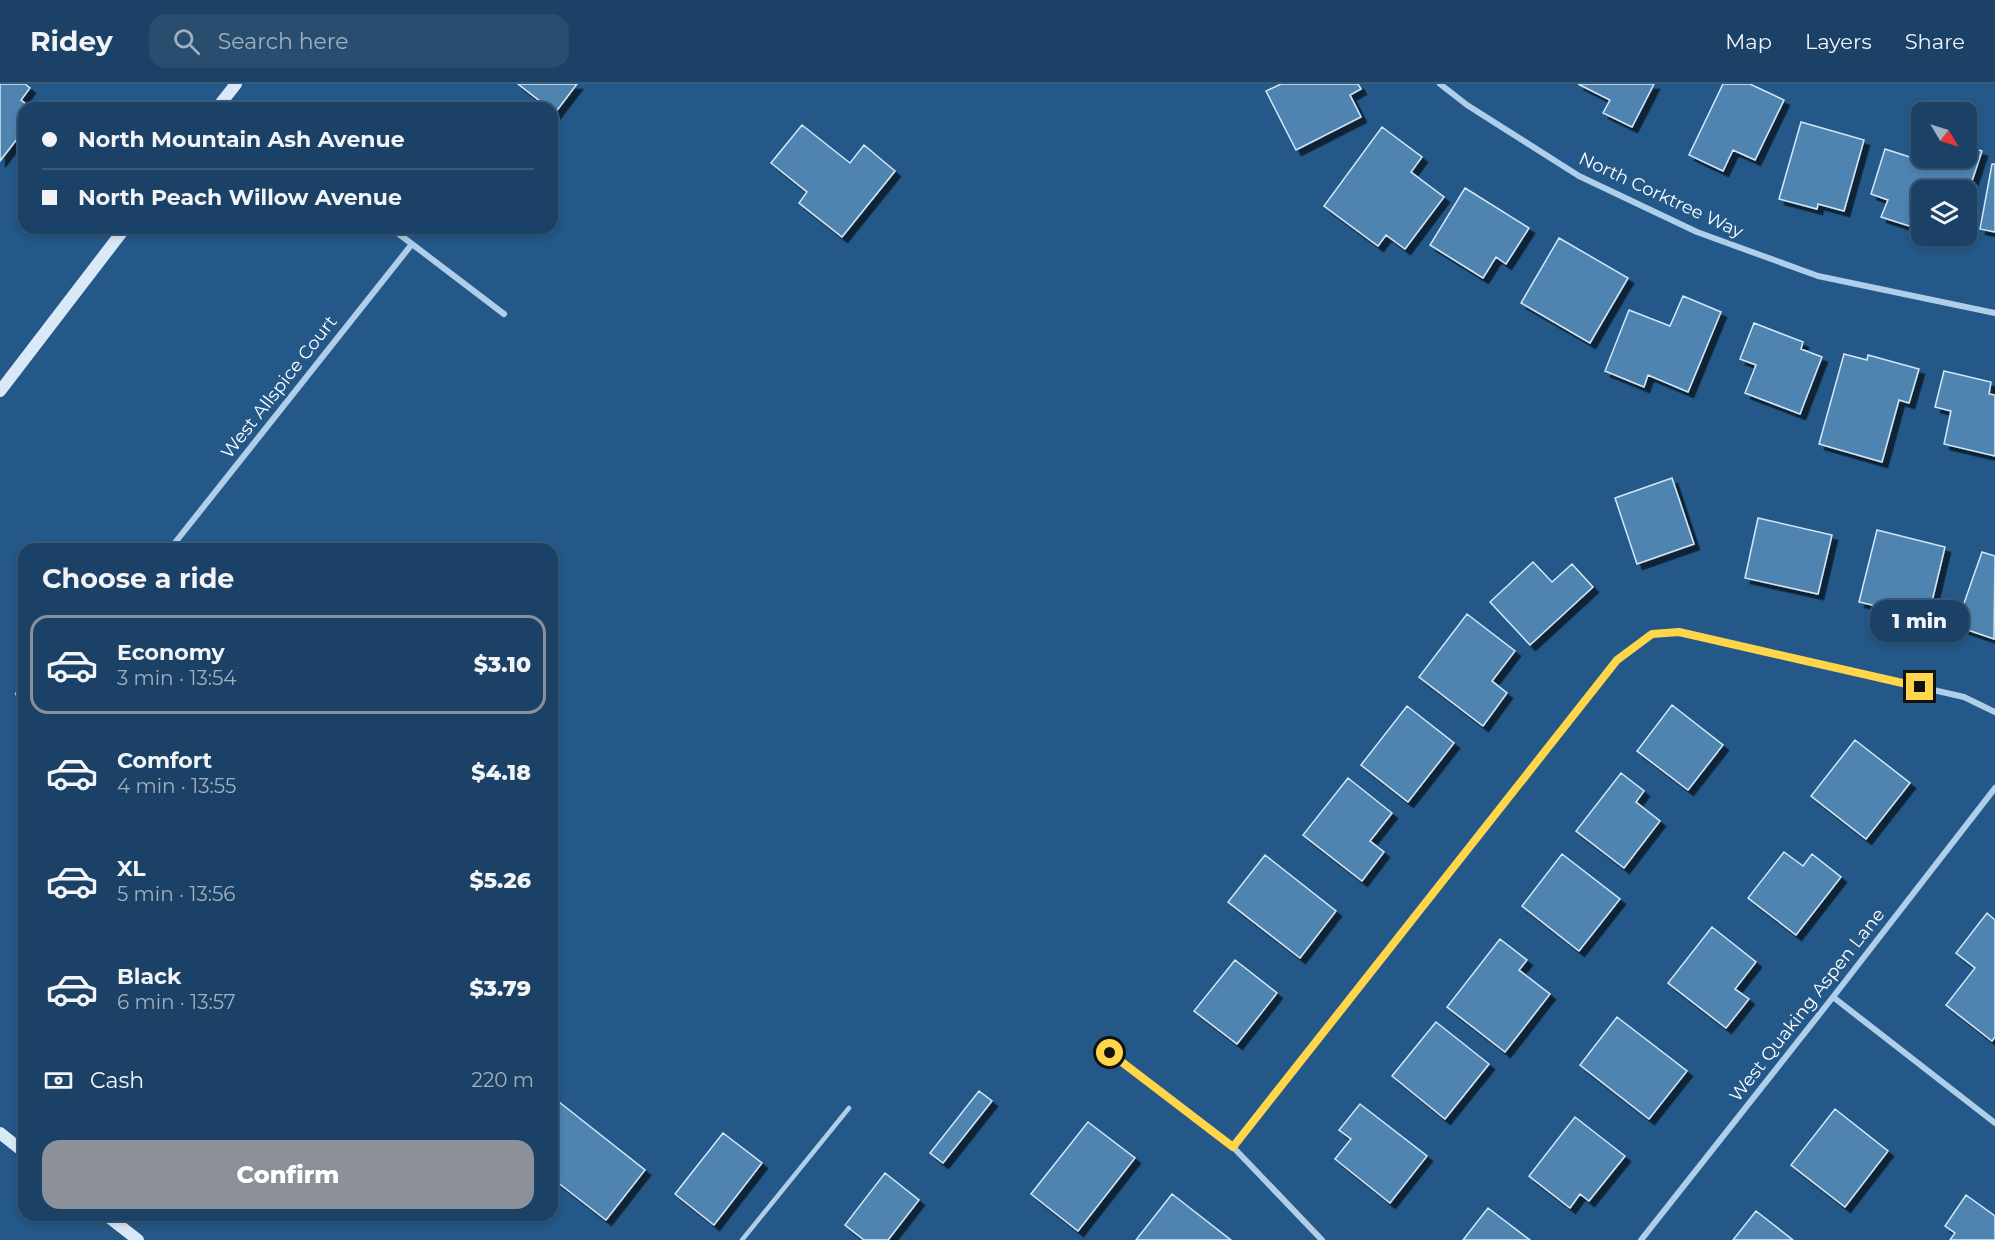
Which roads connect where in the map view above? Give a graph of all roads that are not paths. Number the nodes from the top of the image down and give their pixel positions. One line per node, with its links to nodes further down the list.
1 (236, 84): 3 (street)
2 (1440, 84): 7 (street, North Corktree Way)
3 (226, 102)
4 (121, 234): 9 (street)
5 (399, 234): 6 (street)
6 (412, 244): 8 (street); 10 (street, West Allspice Court)
7 (1995, 313)
8 (504, 314)
9 (0, 391)
10 (175, 543)
11 (1995, 712): 19 (street)
12 (1995, 788): 13 (street, West Quaking Aspen Lane)
13 (1833, 997): 16 (street); 24 (street, West Quaking Aspen Lane)
14 (1110, 1053): 19 (street)
15 (849, 1108): 22 (lane)
16 (1995, 1124)
17 (0, 1133): 18 (street)
18 (18, 1147)
19 (1233, 1147): 23 (street)
20 (114, 1221): 21 (street)
21 (138, 1240)
22 (742, 1240)
23 (1322, 1240)
24 (1641, 1240)

